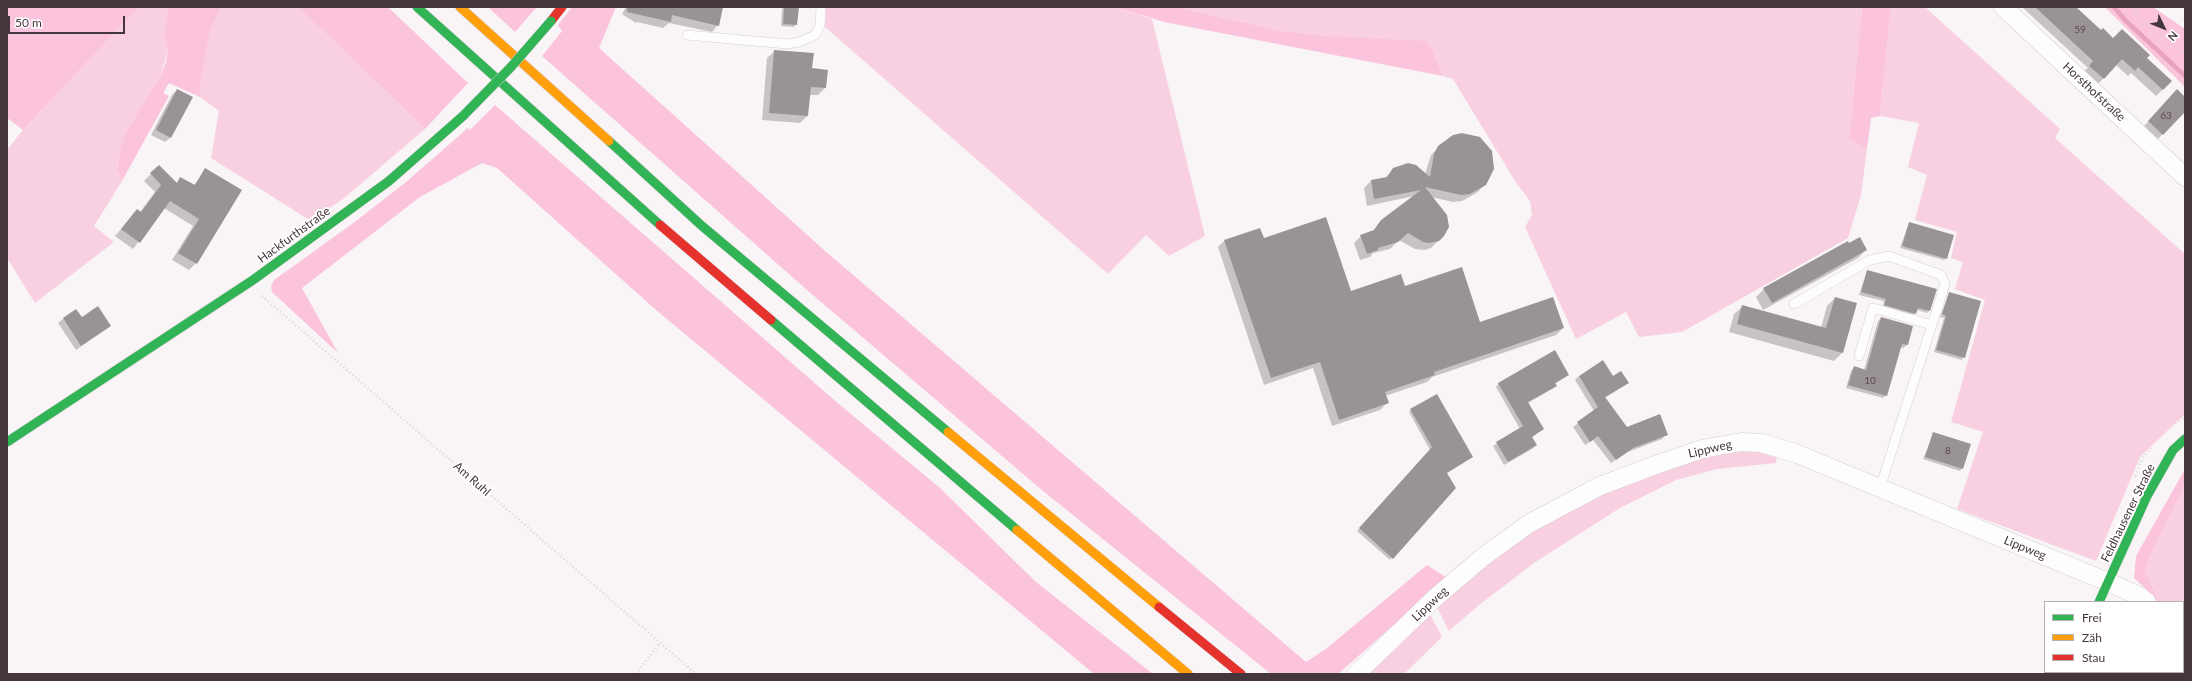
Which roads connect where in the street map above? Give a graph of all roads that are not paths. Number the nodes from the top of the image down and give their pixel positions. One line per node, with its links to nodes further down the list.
1 (417, 7): 17 (main road)
2 (460, 7): 18 (main road)
3 (562, 7): 12 (main road, Hackfurthstraße, bridge)
4 (821, 7): 6 (lane)
5 (2003, 7): 7 (street, Horsthofstraße)
6 (687, 35)
7 (2185, 177)
8 (1794, 304): 9 (lane)
9 (1932, 325): 10 (lane); 13 (lane)
10 (1859, 356)
11 (2185, 438): 14 (main road, Feldhausener Straße)
12 (7, 442)
13 (1880, 488): 14 (street, Lippweg); 19 (street, Lippweg)
14 (2108, 582): 15 (main road, Feldhausener Straße); 16 (street, Lippweg)
15 (2099, 601)
16 (2145, 601)
17 (1188, 674)
18 (1241, 674)
19 (1356, 674)

